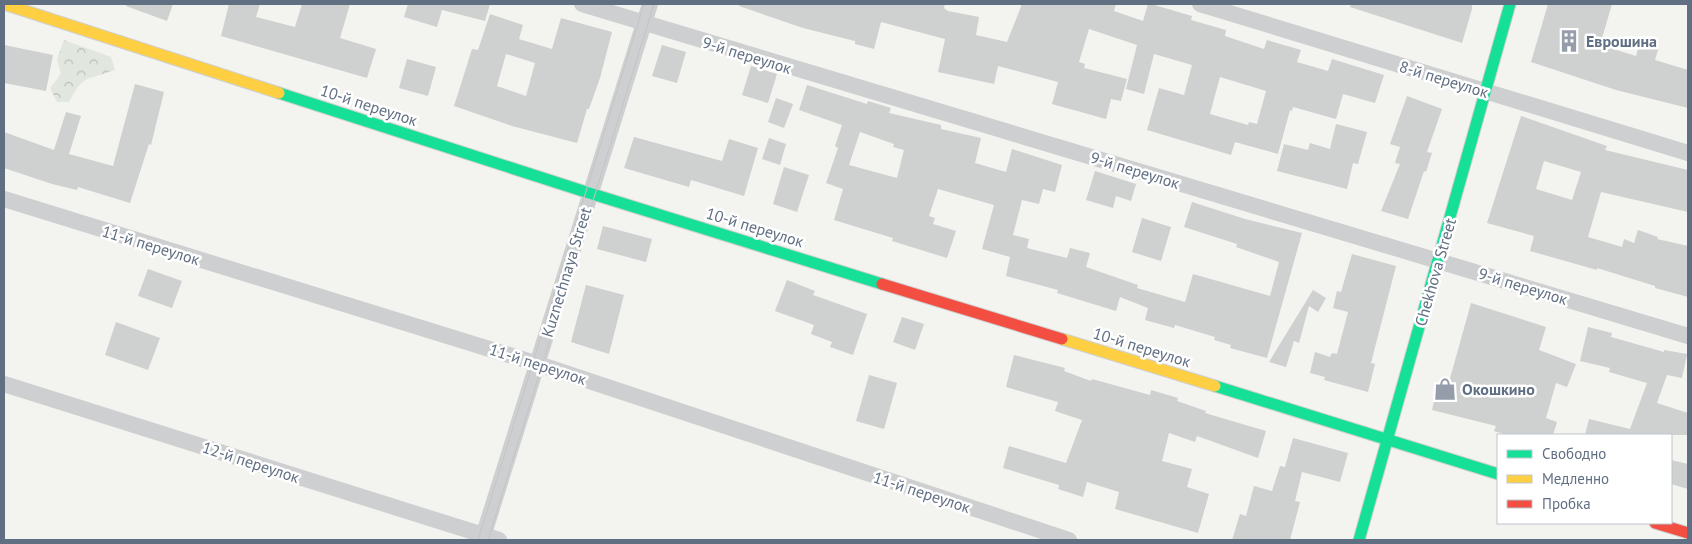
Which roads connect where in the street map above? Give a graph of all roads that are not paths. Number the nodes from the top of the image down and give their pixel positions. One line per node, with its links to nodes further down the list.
1 (4, 4): 9 (street, 10-й переулок)
2 (582, 4): 6 (street, 9-й переулок)
3 (650, 4): 6 (street, Kuznechnaya Street)
4 (1200, 4): 7 (street, 8-й переулок)
5 (1510, 4): 7 (street, Chekhova Street)
6 (643, 24): 9 (street, Kuznechnaya Street); 11 (street, 9-й переулок)
7 (1485, 92): 8 (street, 8-й переулок); 11 (street, Chekhova Street)
8 (1688, 154)
9 (590, 193): 13 (street, Kuznechnaya Street); 15 (street, 10-й переулок)
10 (4, 199): 13 (street, 11-й переулок)
11 (1438, 261): 12 (street, 9-й переулок); 15 (street, Chekhova Street)
12 (1688, 336)
13 (538, 364): 19 (street, 11-й переулок); 20 (street, Kuznechnaya Street)
14 (4, 384): 20 (street, 12-й переулок)
15 (1387, 440): 16 (street, 10-й переулок); 22 (street, Chekhova Street)
16 (1497, 474)
17 (1659, 524): 18 (street)
18 (1688, 533)
19 (1037, 535): 21 (street, 11-й переулок)
20 (488, 539)
21 (1069, 540)
22 (1359, 540)

